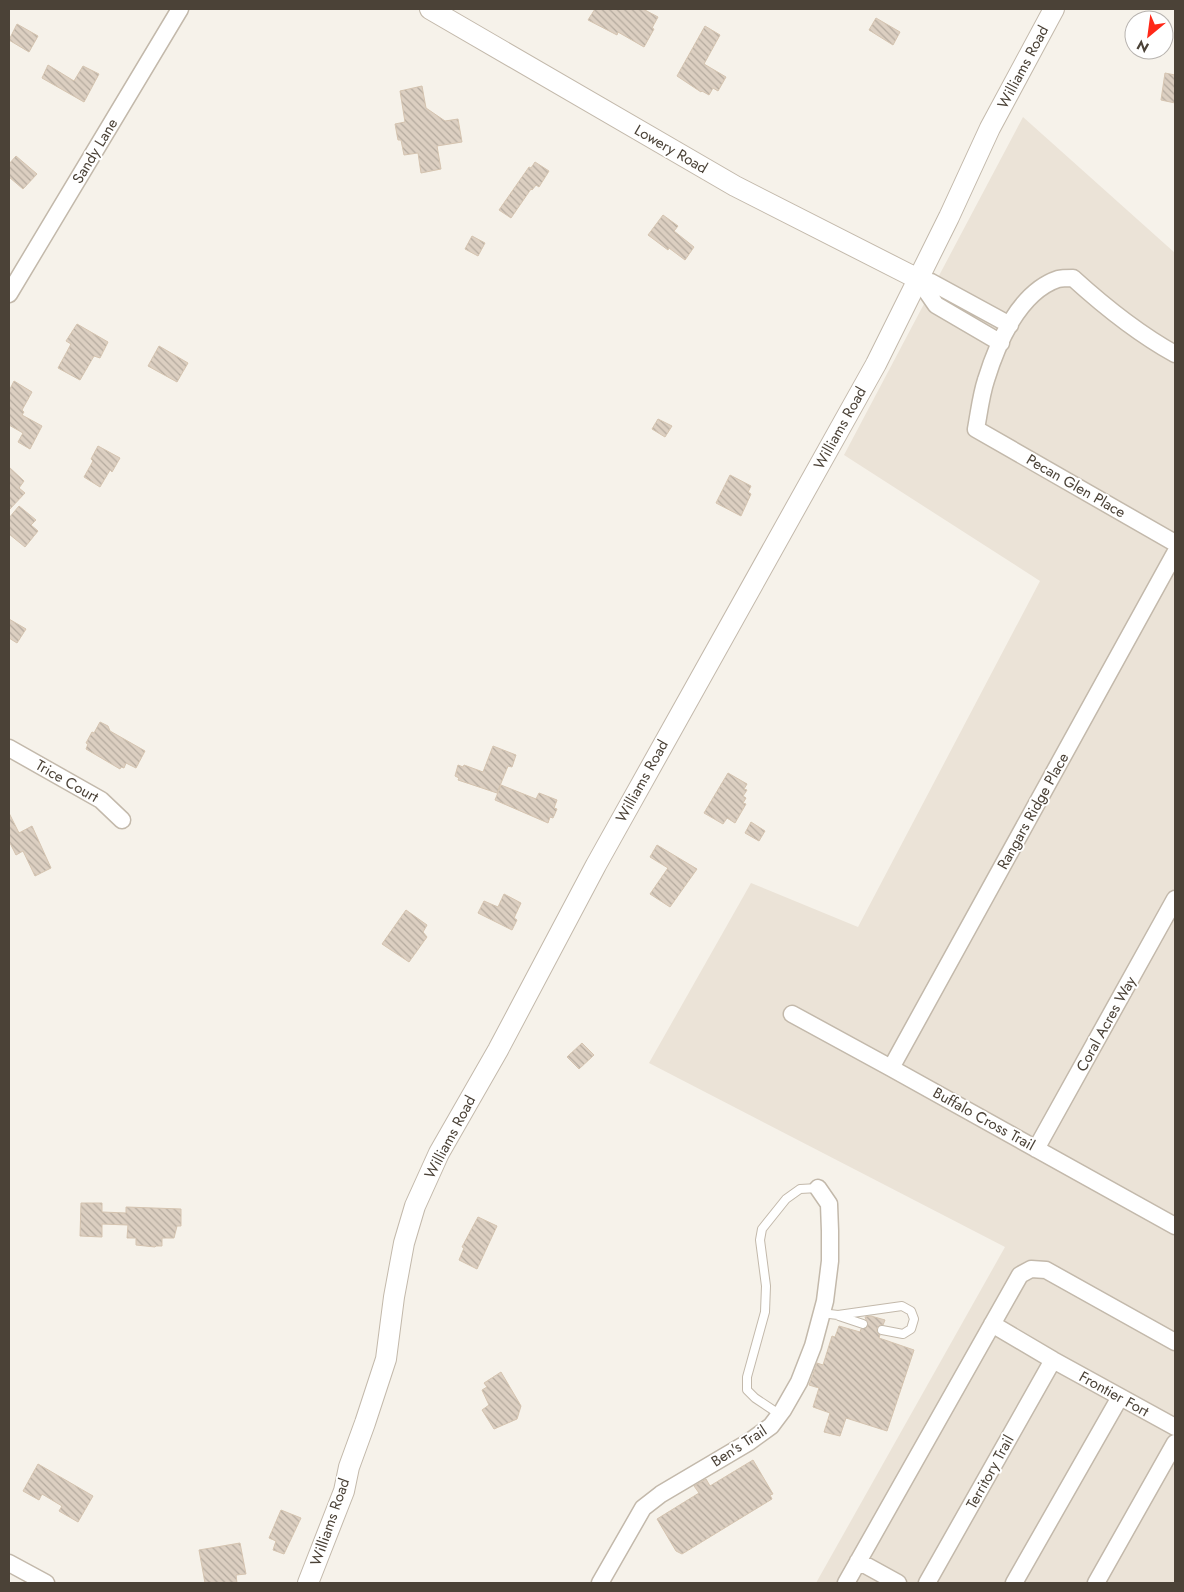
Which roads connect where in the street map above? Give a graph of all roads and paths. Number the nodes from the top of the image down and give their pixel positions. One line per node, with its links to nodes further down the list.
1 (180, 9): 5 (street, Sandy Lane)
2 (430, 9): 4 (street, Lowery Road)
3 (1054, 9): 4 (street, Williams Road)
4 (918, 280): 6 (street, Lowery Road); 7 (street, Lowery Road); 33 (street, Williams Road)
5 (9, 294)
6 (1010, 325): 7 (street); 8 (street)
7 (1001, 343): 9 (street, Pecan Glen Place)
8 (1175, 354)
9 (1175, 543)
10 (1175, 554): 16 (street, Rangars Ridge Place)
11 (9, 748): 12 (street, Trice Court)
12 (122, 820)
13 (1175, 899): 14 (street, Coral Acres Way)
14 (1169, 925): 17 (street, Coral Acres Way)
15 (792, 1014): 16 (street, Buffalo Cross Trail)
16 (891, 1068): 17 (street, Buffalo Cross Trail)
17 (1036, 1149): 19 (street, Buffalo Cross Trail)
18 (818, 1188): 20 (street, Ben's Trail); 27 (lane)
19 (1175, 1226)
20 (830, 1314): 21 (lane); 23 (lane); 27 (street, Ben's Trail)
21 (863, 1324)
22 (992, 1324): 24 (street); 25 (street, Frontier Fort); 30 (street)
23 (882, 1330)
24 (1175, 1342)
25 (1053, 1360): 26 (street, Frontier Fort); 37 (street, Territory Trail)
26 (1120, 1397): 28 (street, Frontier Fort); 38 (street)
27 (779, 1414): 34 (street, Ben's Trail)
28 (1175, 1427)
29 (1175, 1443): 39 (street)
30 (858, 1561): 35 (street); 36 (street)
31 (9, 1563): 32 (street)
32 (46, 1583)
33 (308, 1583)
34 (600, 1583)
35 (846, 1583)
36 (898, 1583)
37 (927, 1583)
38 (1014, 1583)
39 (1096, 1583)

